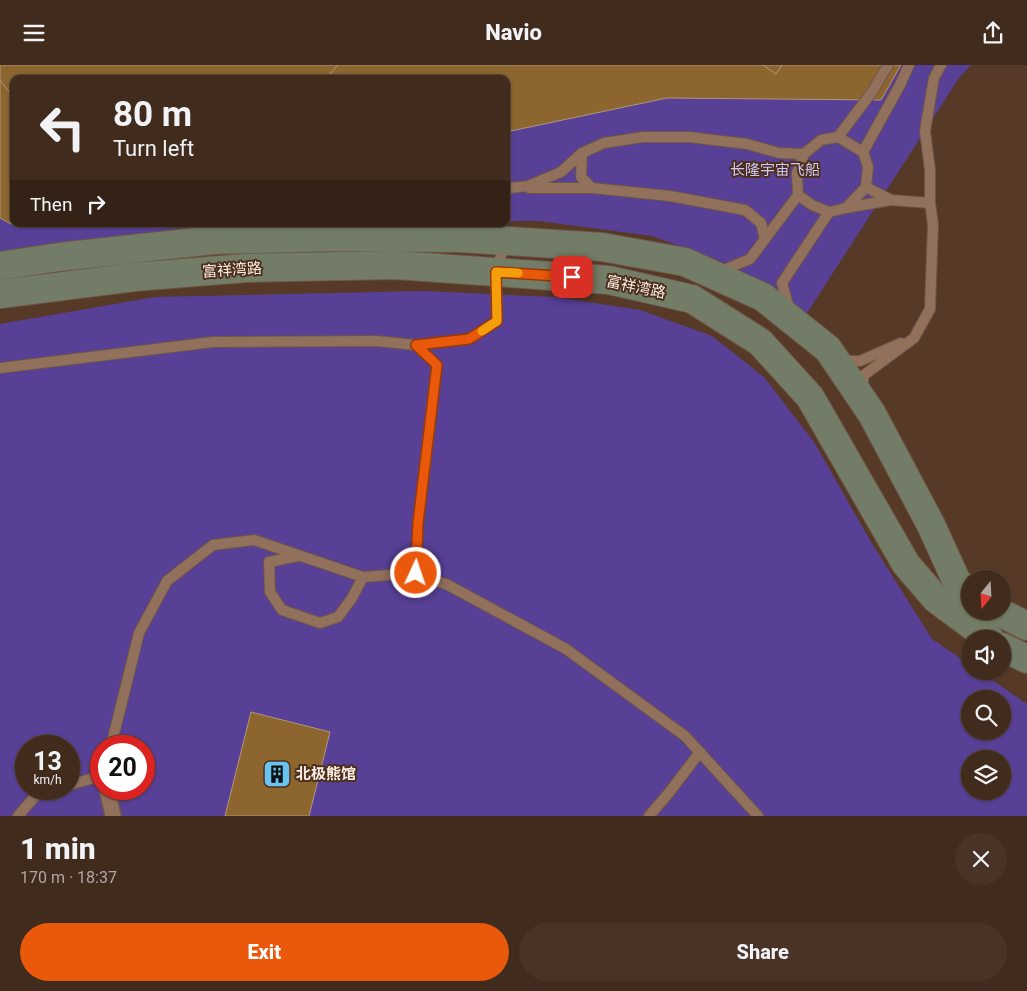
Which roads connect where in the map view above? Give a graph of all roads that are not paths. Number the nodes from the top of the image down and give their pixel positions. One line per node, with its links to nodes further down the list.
1 (888, 65): 4 (lane)
2 (909, 65): 5 (lane)
3 (941, 65): 12 (lane)
4 (838, 137): 5 (lane); 7 (lane)
5 (863, 152): 8 (lane)
6 (582, 153): 7 (lane); 9 (lane); 9 (lane)
7 (804, 154): 10 (lane)
8 (866, 187): 11 (lane); 13 (lane)
9 (592, 188): 15 (lane)
10 (798, 195): 14 (lane); 15 (lane)
11 (892, 199): 12 (lane); 13 (lane)
12 (930, 203): 22 (lane)
13 (846, 208): 14 (lane)
14 (829, 212): 21 (lane)
15 (765, 239): 19 (lane)
16 (505, 241): 17 (main road, 富祥湾路); 18 (lane); 19 (main road, 富祥湾路)
17 (0, 266)
18 (496, 272): 20 (main road, 富祥湾路); 23 (lane); 33 (main road, 富祥湾路)
19 (713, 275): 21 (main road, 富祥湾路)
20 (0, 294)
21 (792, 320): 24 (main road, 富祥湾路)
22 (914, 338): 24 (lane); 26 (lane)
23 (416, 345): 25 (lane); 28 (lane)
24 (828, 349): 26 (main road, 富祥湾路)
25 (0, 368)
26 (860, 397): 30 (main road, 富祥湾路)
27 (298, 556): 29 (lane); 29 (lane); 36 (lane)
28 (416, 573): 29 (lane); 37 (lane)
29 (363, 577)
30 (961, 585)
31 (1011, 618): 32 (main road)
32 (1027, 626)
33 (978, 630)
34 (1011, 651): 35 (main road)
35 (1027, 659)
36 (114, 735)
37 (700, 752): 42 (lane); 43 (lane)
38 (32, 800): 40 (lane)
39 (109, 800): 41 (street)
40 (18, 816)
41 (112, 816)
42 (649, 816)
43 (758, 816)

